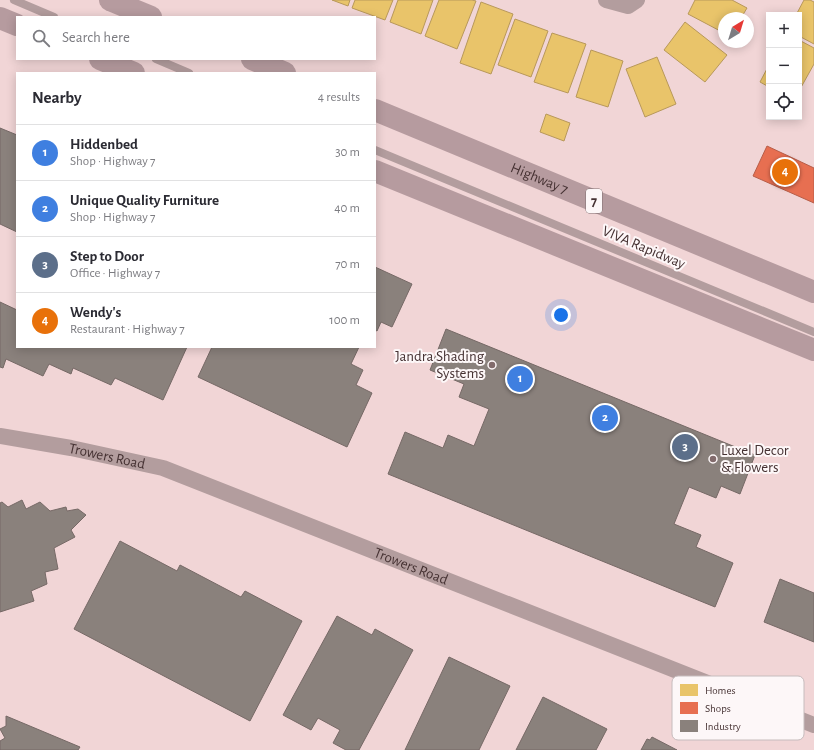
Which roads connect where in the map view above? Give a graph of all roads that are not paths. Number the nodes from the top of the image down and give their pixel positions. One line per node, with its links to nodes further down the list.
1 (14, 0): 5 (lane)
2 (110, 0): 6 (main road)
3 (606, 0): 4 (street)
4 (637, 0)
5 (52, 16)
6 (149, 16)
7 (0, 18): 8 (main road)
8 (16, 25)
9 (102, 60): 12 (main road)
10 (158, 60): 13 (lane)
11 (254, 60): 14 (main road)
12 (132, 72)
13 (187, 72)
14 (283, 72)
15 (376, 110): 18 (main road, Highway 7 / 7)
16 (376, 150): 19 (lane, VIVA Rapidway)
17 (376, 171): 20 (main road)
18 (814, 292)
19 (814, 332)
20 (814, 350)
21 (0, 436): 22 (street, Trowers Road)
22 (690, 676)
23 (804, 721): 24 (street, Trowers Road)
24 (814, 725)

